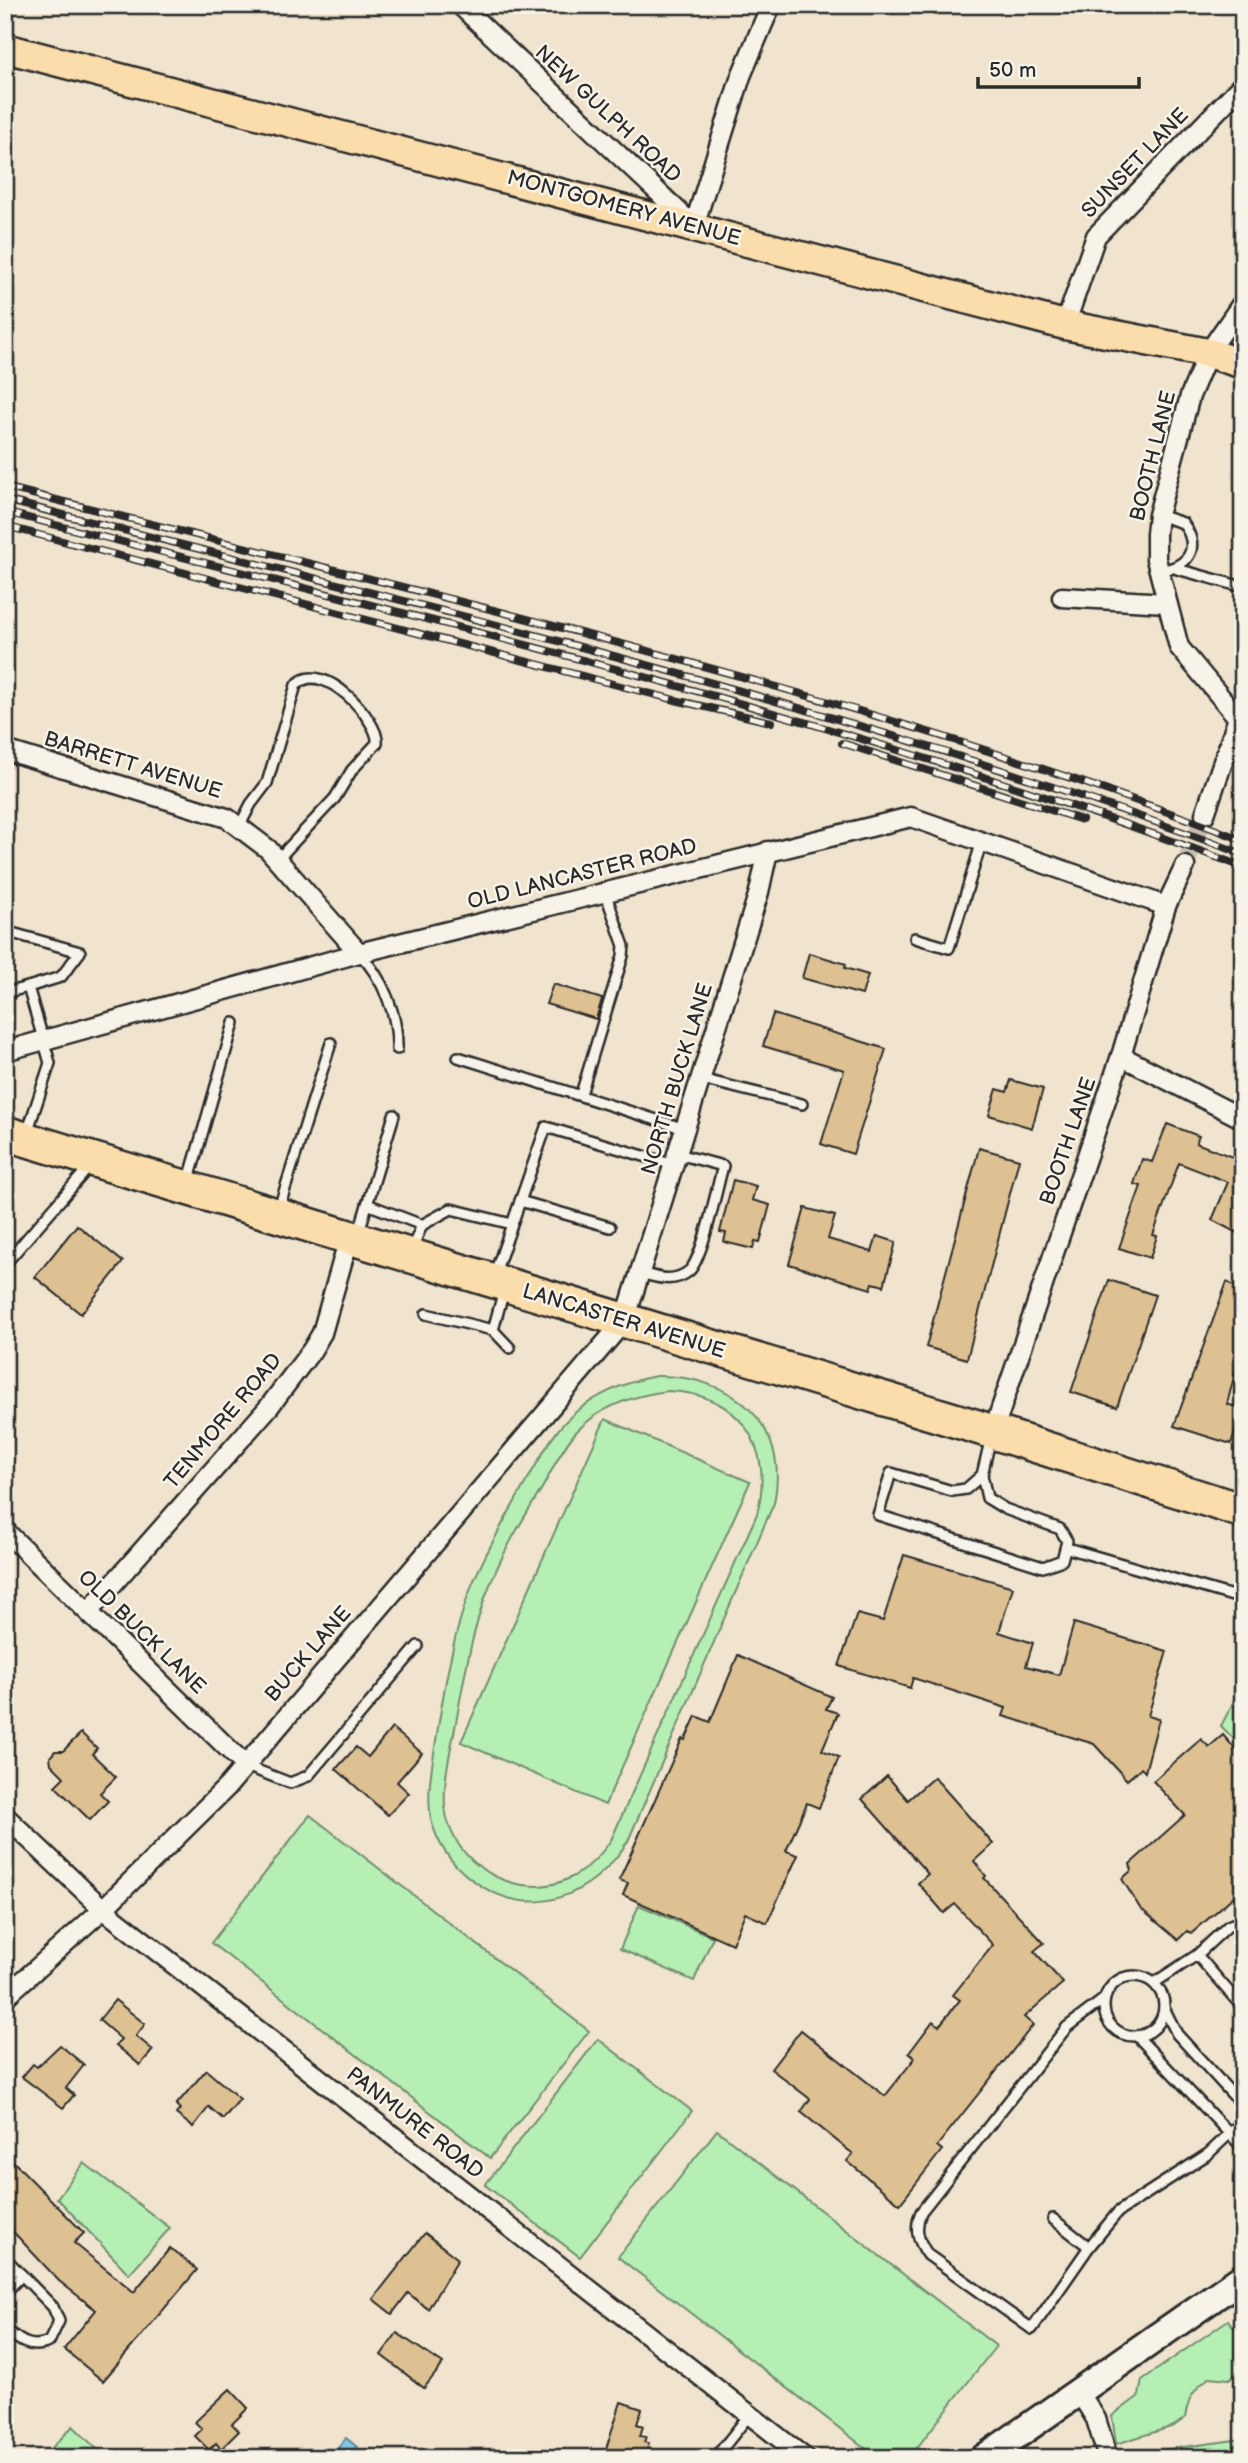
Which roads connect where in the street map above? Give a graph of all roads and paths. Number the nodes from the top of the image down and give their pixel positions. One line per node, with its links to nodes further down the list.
1 (460, 5): 5 (street, NEW GULPH ROAD)
2 (771, 5): 5 (street)
3 (5, 48): 5 (main road, MONTGOMERY AVENUE)
4 (1243, 84): 7 (street, SUNSET LANE)
5 (694, 226): 7 (main road, MONTGOMERY AVENUE)
6 (1243, 302): 8 (street, BOOTH LANE)
7 (1065, 325): 8 (main road, MONTGOMERY AVENUE)
8 (1208, 353): 9 (main road, MONTGOMERY AVENUE); 10 (street, BOOTH LANE)
9 (1243, 364)
10 (1158, 515): 11 (street, BOOTH LANE); 11 (lane)
11 (1168, 570): 12 (lane); 14 (street, BOOTH LANE)
12 (1243, 587)
13 (1062, 597): 14 (street)
14 (1167, 603): 15 (street, BOOTH LANE)
15 (1240, 718): 17 (street, BOOTH LANE)
16 (5, 750): 18 (street, BARRETT AVENUE)
17 (1205, 814)
18 (239, 827): 21 (street, BARRETT AVENUE); 21 (lane)
19 (982, 841): 20 (street, OLD LANCASTER ROAD); 24 (street, OLD LANCASTER ROAD); 26 (lane)
20 (768, 851): 23 (street, OLD LANCASTER ROAD); 37 (street, NORTH BUCK LANE)
21 (278, 859): 27 (street, BARRETT AVENUE)
22 (1185, 866): 24 (street, BOOTH LANE)
23 (605, 891): 27 (street, OLD LANCASTER ROAD); 38 (lane)
24 (1166, 905): 35 (street, BOOTH LANE)
25 (5, 931): 28 (lane)
26 (915, 938)
27 (359, 953): 31 (street, OLD LANCASTER ROAD); 33 (lane)
28 (28, 987): 29 (lane); 31 (lane)
29 (5, 993)
30 (234, 1023): 46 (lane)
31 (43, 1041): 34 (street, OLD LANCASTER ROAD); 43 (lane)
32 (331, 1043): 49 (lane)
33 (397, 1049)
34 (5, 1051)
35 (1121, 1056): 41 (street); 62 (street, BOOTH LANE)
36 (458, 1057): 38 (lane)
37 (701, 1079): 39 (lane); 42 (street, NORTH BUCK LANE)
38 (581, 1094): 42 (lane)
39 (802, 1104)
40 (394, 1115): 48 (lane)
41 (1243, 1119)
42 (685, 1129): 44 (street, NORTH BUCK LANE)
43 (15, 1136): 45 (highway, LANCASTER AVENUE)
44 (676, 1159): 47 (lane); 56 (street, NORTH BUCK LANE); 56 (lane)
45 (95, 1161): 46 (highway, LANCASTER AVENUE); 55 (lane)
46 (187, 1188): 49 (highway, LANCASTER AVENUE)
47 (520, 1201): 50 (lane); 52 (lane)
48 (367, 1204): 51 (lane); 53 (lane)
49 (276, 1216): 53 (highway, LANCASTER AVENUE)
50 (512, 1224): 51 (lane); 57 (lane)
51 (422, 1225): 54 (lane)
52 (610, 1227)
53 (353, 1239): 54 (highway, LANCASTER AVENUE); 68 (street, TENMORE ROAD)
54 (409, 1256): 57 (highway, LANCASTER AVENUE)
55 (5, 1265)
56 (641, 1273): 59 (street, NORTH BUCK LANE)
57 (499, 1283): 59 (highway, LANCASTER AVENUE); 60 (lane)
58 (426, 1314): 60 (lane)
59 (625, 1320): 62 (highway, LANCASTER AVENUE); 70 (street, BUCK LANE)
60 (493, 1331): 61 (lane)
61 (510, 1348)
62 (993, 1432): 63 (lane); 64 (highway, LANCASTER AVENUE)
63 (982, 1475): 66 (lane); 66 (lane)
64 (1243, 1511)
65 (5, 1531): 68 (street, OLD BUCK LANE)
66 (1067, 1548): 67 (lane)
67 (1243, 1599)
68 (89, 1611): 70 (street, OLD BUCK LANE)
69 (418, 1646): 70 (lane)
70 (246, 1766): 72 (street, BUCK LANE)
71 (5, 1816): 72 (street, PANMURE ROAD)
72 (103, 1909): 76 (street, BUCK LANE); 93 (street, PANMURE ROAD)
73 (1243, 1920): 74 (lane)
74 (1197, 1955): 75 (lane); 79 (lane)
75 (1154, 1983): 77 (lane); 78 (lane)
76 (5, 1997)
77 (1104, 1999): 80 (lane); 86 (lane)
78 (1164, 2008): 80 (lane); 81 (lane)
79 (1243, 2008)
80 (1137, 2036): 83 (lane)
81 (1243, 2106)
82 (1243, 2122): 83 (lane)
83 (1229, 2133): 84 (lane); 86 (lane)
84 (1243, 2148)
85 (1053, 2218): 86 (lane)
86 (1089, 2247)
87 (5, 2258): 88 (lane)
88 (22, 2275): 90 (lane); 91 (lane)
89 (1243, 2277): 92 (street)
90 (5, 2293)
91 (5, 2329)
92 (1078, 2390): 96 (street); 97 (street)
93 (750, 2414): 94 (lane); 95 (street, PANMURE ROAD)
94 (715, 2458)
95 (805, 2458)
96 (984, 2458)
97 (1108, 2458)

